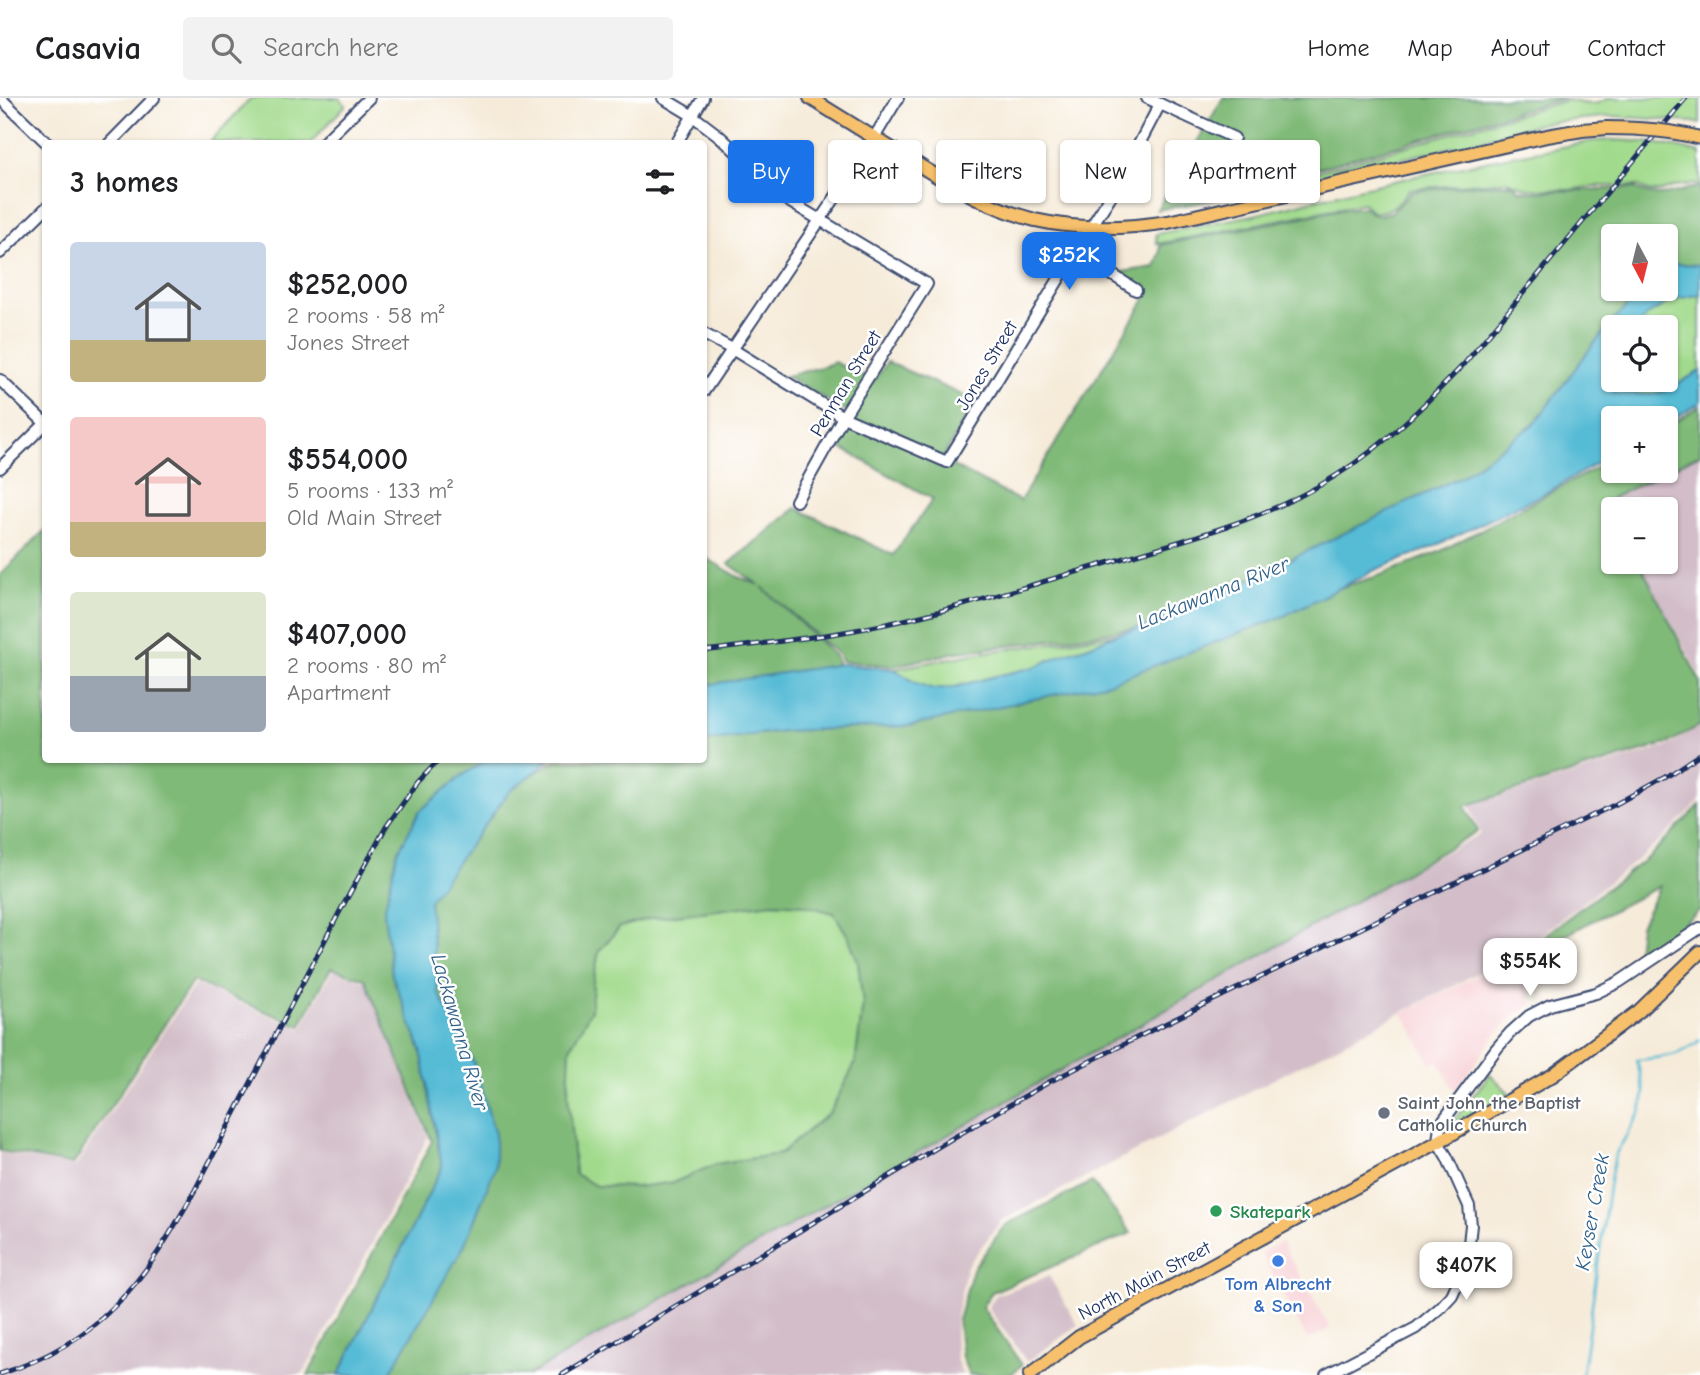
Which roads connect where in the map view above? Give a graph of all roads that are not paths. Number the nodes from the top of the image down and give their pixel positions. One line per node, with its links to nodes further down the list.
1 (0, 98): 16 (street)
2 (155, 98): 17 (street)
3 (349, 98): 11 (street)
4 (369, 98): 11 (street)
5 (663, 98): 12 (street)
6 (703, 98): 12 (street)
7 (810, 98): 13 (main road)
8 (898, 98): 13 (street)
9 (1147, 98): 10 (street)
10 (1160, 104): 14 (street); 22 (street, Jones Street)
11 (359, 108): 18 (street)
12 (693, 116): 19 (street); 21 (street)
13 (874, 138): 21 (street); 22 (main road)
14 (1234, 138)
15 (1700, 138): 22 (main road, bridge)
16 (44, 140)
17 (113, 140)
18 (326, 140)
19 (678, 140)
20 (42, 212): 24 (street)
21 (820, 219): 27 (street); 30 (street, Penman Street)
22 (1091, 228): 23 (street, Jones Street)
23 (1075, 251): 25 (street); 30 (street, Jones Street)
24 (0, 253)
25 (1136, 290)
26 (707, 336): 27 (street)
27 (732, 349): 29 (street); 30 (street)
28 (0, 380): 31 (street)
29 (707, 386)
30 (843, 417): 34 (street, Penman Street)
31 (42, 420)
32 (42, 426): 33 (street)
33 (0, 468)
34 (796, 501)
35 (1700, 928): 37 (street)
36 (1700, 952): 37 (main road, North Main Street)
37 (1438, 1142): 38 (main road, North Main Street); 39 (street)
38 (1030, 1375)
39 (1326, 1375)

